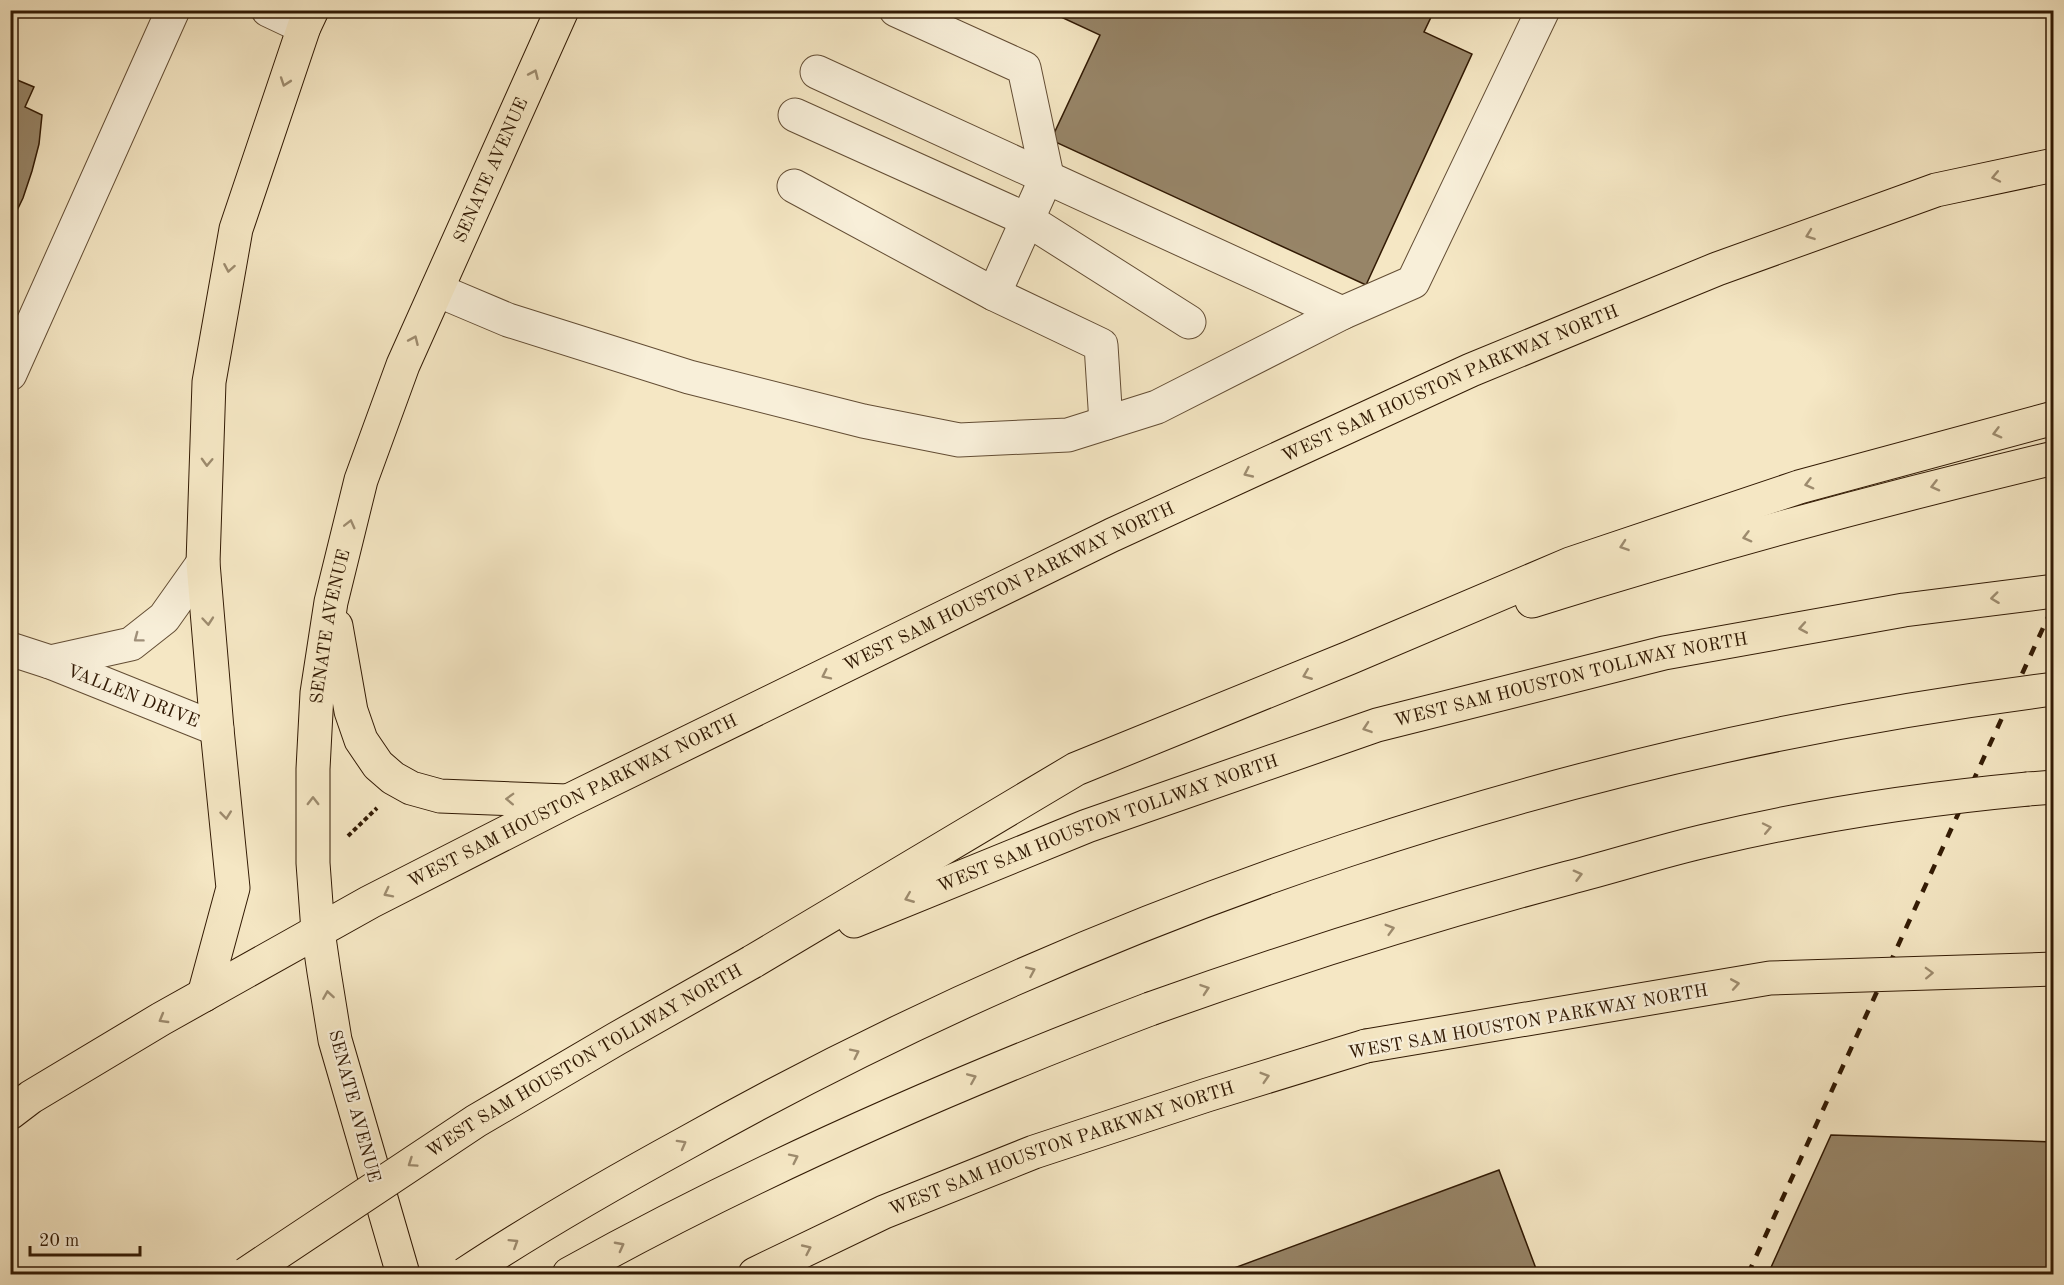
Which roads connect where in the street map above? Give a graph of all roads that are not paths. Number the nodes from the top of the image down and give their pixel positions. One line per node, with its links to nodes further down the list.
1 (173, 10): 17 (street)
2 (268, 10): 6 (street)
3 (562, 10): 13 (main road, SENATE AVENUE, one-way to 3)
4 (896, 10): 10 (street)
5 (1543, 10): 15 (street)
6 (308, 19): 21 (main road, one-way to 21)
7 (817, 72): 10 (street)
8 (795, 115): 12 (street)
9 (2054, 165): 30 (main road, WEST SAM HOUSTON PARKWAY NORTH, one-way to 30)
10 (1047, 176): 12 (street); 15 (street)
11 (794, 186): 14 (street)
12 (1028, 220): 14 (street); 16 (street)
13 (436, 290): 19 (street); 23 (main road, SENATE AVENUE, one-way to 13)
14 (994, 294): 19 (street)
15 (1342, 313): 19 (street)
16 (1190, 322)
17 (10, 374)
18 (2054, 418): 25 (main road, one-way to 25)
19 (1106, 423)
20 (2054, 458): 25 (main road, one-way to 25)
21 (203, 563): 26 (street, VALLEN DRIVE, one-way to 26); 28 (main road, one-way to 28)
22 (2054, 591): 32 (main road, WEST SAM HOUSTON TOLLWAY NORTH, one-way to 32)
23 (331, 602): 30 (main road, one-way to 23); 31 (main road, SENATE AVENUE, one-way to 23)
24 (10, 649): 26 (street, VALLEN DRIVE)
25 (1349, 658): 32 (main road, one-way to 32)
26 (50, 662): 28 (street, VALLEN DRIVE)
27 (2054, 689): 38 (main road, one-way to 27, bridge)
28 (217, 729): 34 (main road, one-way to 34)
29 (2054, 787): 39 (main road, one-way to 29, bridge)
30 (568, 801): 31 (main road, WEST SAM HOUSTON PARKWAY NORTH, one-way to 31)
31 (318, 931): 34 (main road, WEST SAM HOUSTON PARKWAY NORTH); 37 (main road, SENATE AVENUE, one-way to 31)
32 (752, 962): 36 (main road, WEST SAM HOUSTON TOLLWAY NORTH, one-way to 36, bridge)
33 (2054, 969): 40 (main road, WEST SAM HOUSTON PARKWAY NORTH, one-way to 33, bridge)
34 (204, 995): 35 (main road, WEST SAM HOUSTON PARKWAY NORTH, one-way to 35)
35 (10, 1113)
36 (246, 1275)
37 (403, 1275)
38 (465, 1275)
39 (569, 1275)
40 (755, 1275)

